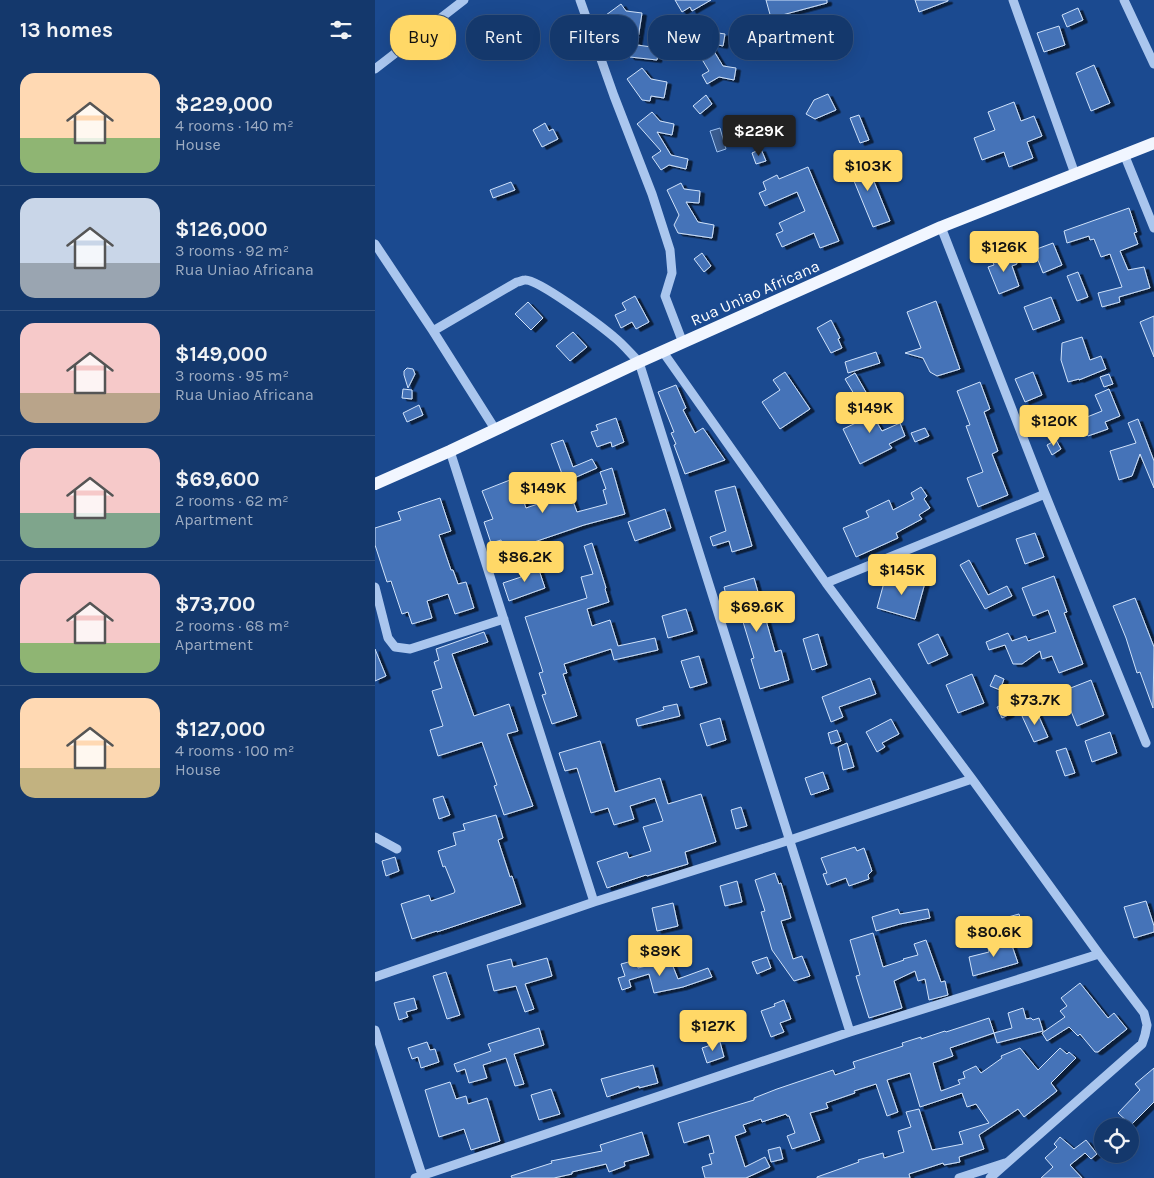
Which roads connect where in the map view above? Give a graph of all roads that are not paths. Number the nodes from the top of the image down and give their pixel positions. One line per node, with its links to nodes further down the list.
1 (464, 0): 6 (street)
2 (580, 0): 14 (street)
3 (1013, 0): 9 (street)
4 (1124, 0): 5 (street)
5 (1154, 64)
6 (375, 69)
7 (1154, 143): 8 (main road, Rua Uniao Africana)
8 (1124, 154): 9 (main road, Rua Uniao Africana); 11 (street)
9 (1075, 174): 10 (main road, Rua Uniao Africana)
10 (941, 227): 14 (main road, Rua Uniao Africana); 20 (street)
11 (1154, 228)
12 (375, 244): 13 (street)
13 (433, 331): 16 (street); 17 (street)
14 (683, 343): 15 (main road, Rua Uniao Africana)
15 (663, 352): 16 (main road, Rua Uniao Africana); 21 (street)
16 (639, 362): 17 (main road, Rua Uniao Africana); 27 (street)
17 (495, 429): 18 (main road, Rua Uniao Africana)
18 (450, 451): 19 (main road, Rua Uniao Africana); 23 (street)
19 (375, 484)
20 (1045, 494): 21 (street); 24 (street)
21 (826, 583): 25 (street)
22 (375, 587): 23 (street)
23 (504, 619): 29 (street)
24 (1145, 743)
25 (972, 779): 27 (street); 30 (street)
26 (375, 837): 28 (street)
27 (789, 840): 29 (street); 33 (street)
28 (397, 849)
29 (594, 902): 31 (street)
30 (1099, 954): 33 (street); 34 (street)
31 (375, 977)
32 (375, 1030): 35 (street)
33 (850, 1032): 35 (street)
34 (1007, 1162): 36 (street); 37 (street)
35 (420, 1177)
36 (959, 1178)
37 (991, 1178)

